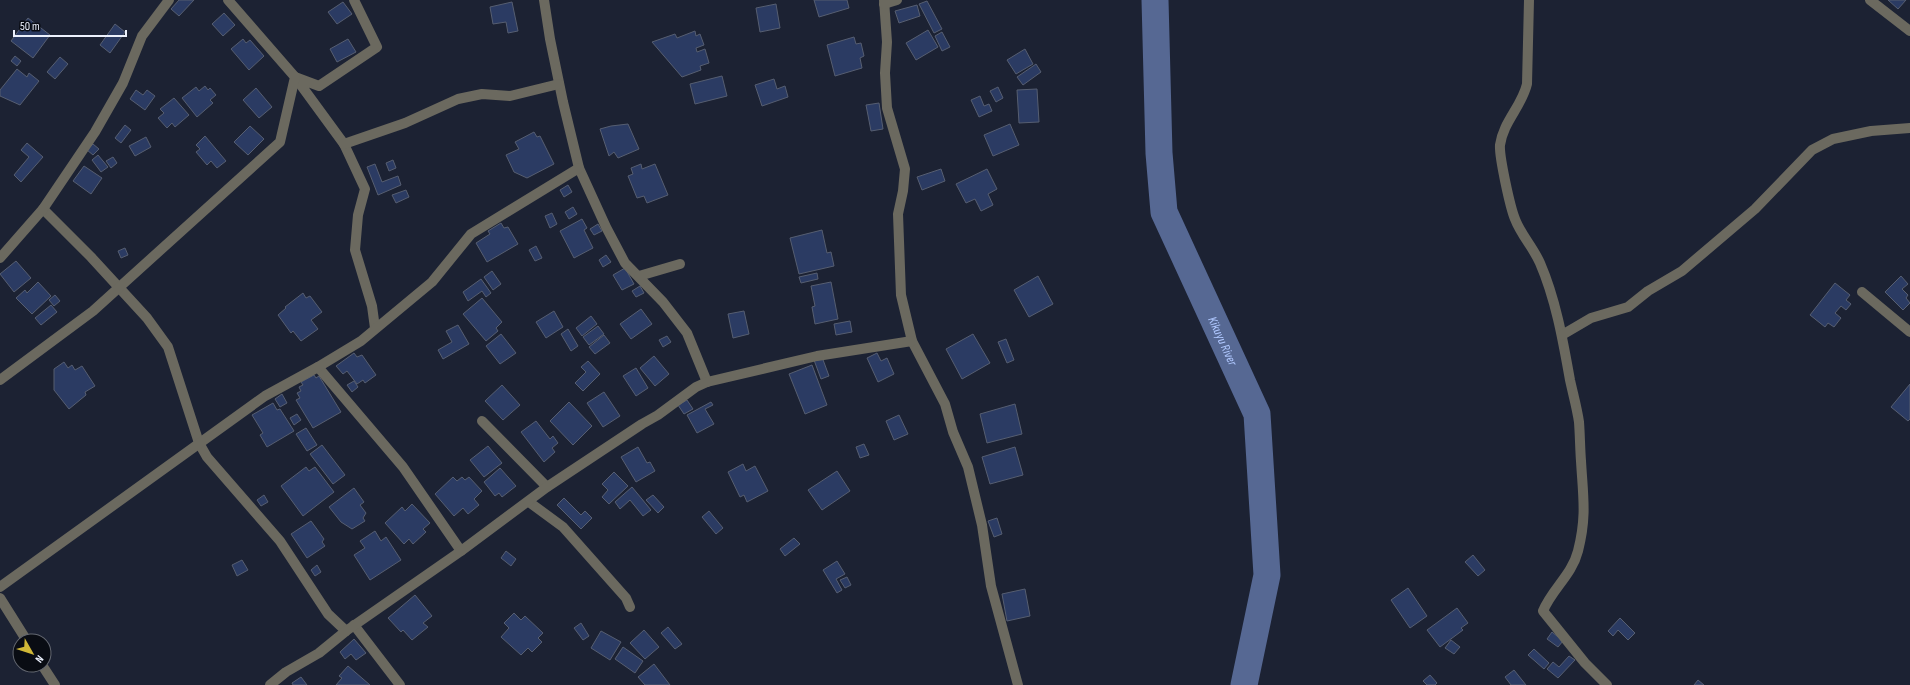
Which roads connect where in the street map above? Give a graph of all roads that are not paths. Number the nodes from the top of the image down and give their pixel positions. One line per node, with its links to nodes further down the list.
1 (169, 0): 15 (street)
2 (228, 0): 10 (street)
3 (354, 0): 10 (street)
4 (544, 0): 11 (street)
5 (897, 0): 8 (street)
6 (1529, 0): 23 (street)
7 (1870, 0): 9 (street)
8 (884, 2): 24 (street)
9 (1910, 31)
10 (295, 77): 13 (street); 19 (street)
11 (559, 84): 13 (street); 14 (street)
12 (1910, 128): 23 (street)
13 (344, 144): 21 (street)
14 (579, 168): 18 (street); 21 (street)
15 (43, 209): 16 (street); 19 (street)
16 (0, 258)
17 (680, 264): 18 (street)
18 (639, 276): 27 (street)
19 (120, 288): 26 (street); 29 (street)
20 (1862, 292): 22 (street)
21 (375, 328): 25 (street)
22 (1910, 332)
23 (1562, 334): 44 (street)
24 (912, 341): 27 (street); 43 (street)
25 (318, 367): 29 (street); 32 (street)
26 (0, 380)
27 (707, 382): 30 (street)
28 (482, 421): 30 (street)
29 (198, 443): 33 (street); 37 (street)
30 (547, 487): 31 (street)
31 (530, 502): 32 (street); 35 (street)
32 (460, 551): 37 (street)
33 (0, 587)
34 (0, 598): 36 (street)
35 (630, 607)
36 (3, 610): 38 (street)
37 (350, 628): 41 (street); 42 (street)
38 (21, 633)
39 (47, 673): 40 (street)
40 (55, 685)
41 (270, 685)
42 (400, 685)
43 (1018, 685)
44 (1607, 685)

